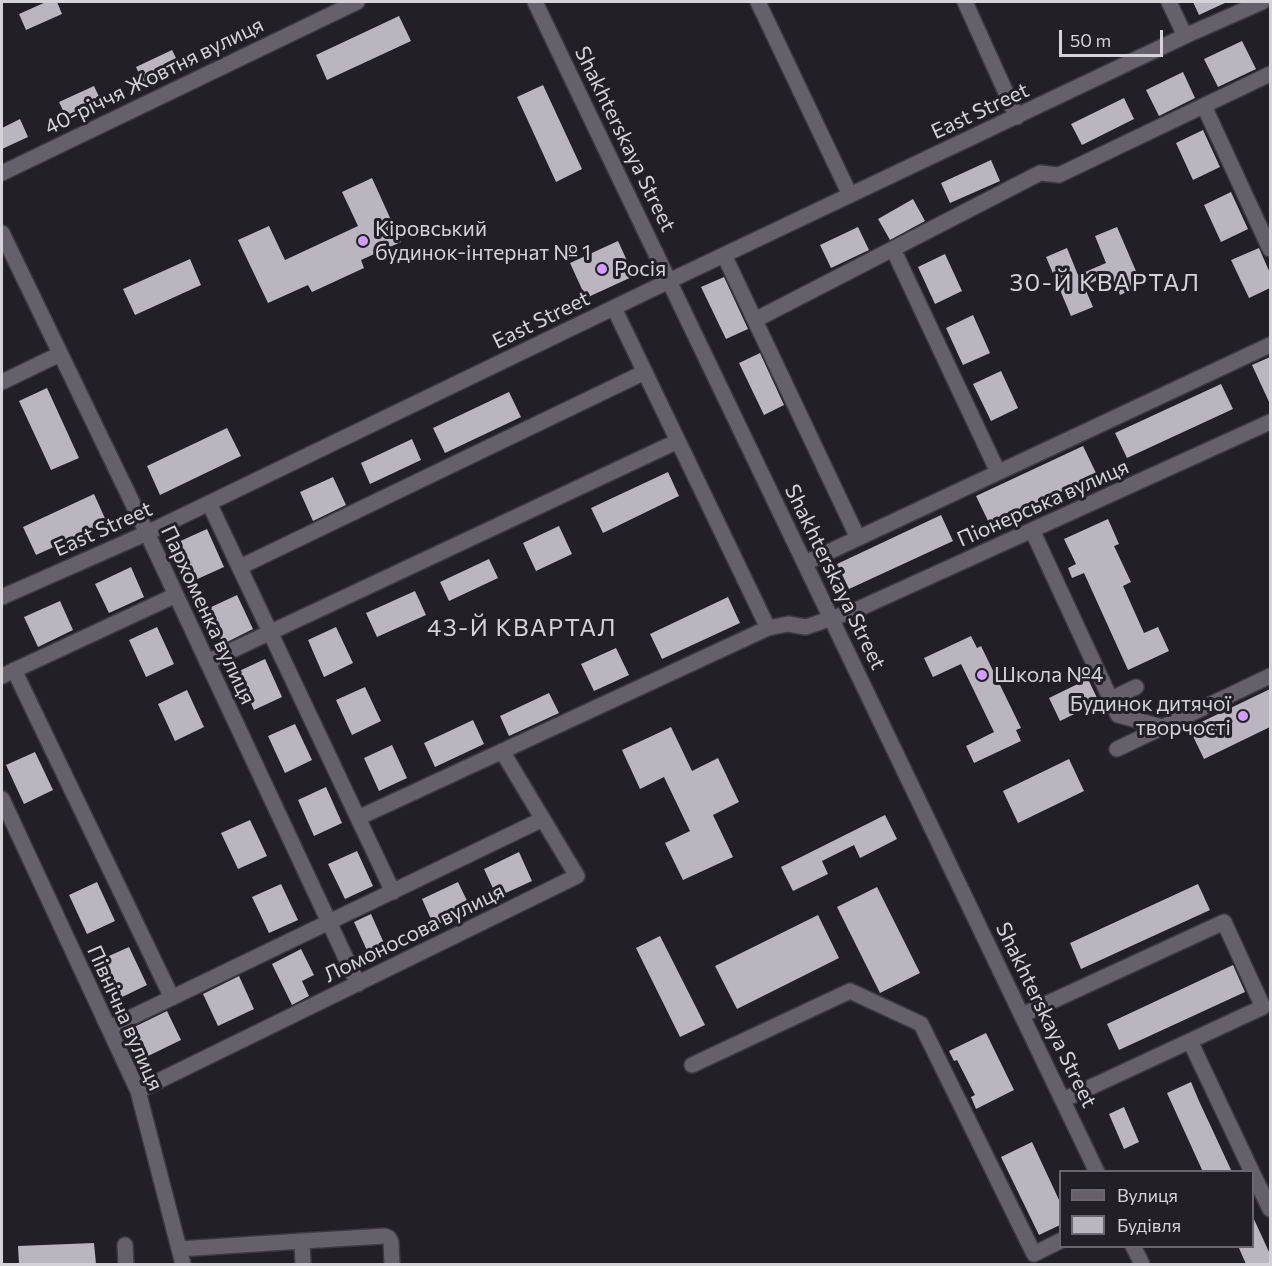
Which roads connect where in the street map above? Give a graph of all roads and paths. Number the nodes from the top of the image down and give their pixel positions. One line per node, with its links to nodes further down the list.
1 (357, 2): 11 (street, 40-річчя Жовтня вулиця)
2 (535, 2): 17 (street, Shakhterskaya Street)
3 (759, 2): 12 (street)
4 (965, 2): 10 (street)
5 (1169, 2): 7 (street)
6 (1262, 2): 7 (street, East Street)
7 (1185, 36): 10 (street, East Street)
8 (1270, 74): 9 (street)
9 (1204, 106): 14 (street); 15 (street)
10 (1017, 117): 12 (street, East Street)
11 (2, 173)
12 (850, 195): 16 (street, East Street)
13 (2, 233): 21 (street, Пархоменка вулиця)
14 (893, 249): 19 (street); 26 (street)
15 (1270, 249)
16 (724, 255): 17 (street, East Street); 19 (street)
17 (669, 281): 18 (street, East Street); 31 (street, Shakhterskaya Street)
18 (614, 308): 22 (street); 27 (street, East Street)
19 (755, 320): 30 (street)
20 (1270, 345): 26 (street)
21 (60, 354): 23 (street); 29 (street, Пархоменка вулиця)
22 (645, 372): 25 (street); 32 (street)
23 (2, 382)
24 (1270, 422): 28 (street, Піонерська вулиця)
25 (678, 441): 36 (street); 37 (street)
26 (998, 472): 30 (street)
27 (209, 503): 29 (street, East Street); 32 (street)
28 (1032, 530): 35 (street, Піонерська вулиця); 42 (street)
29 (147, 533): 33 (street, Пархоменка вулиця); 34 (street, East Street)
30 (858, 538): 31 (street)
31 (805, 563): 35 (street, Shakhterskaya Street)
32 (240, 567): 37 (street)
33 (176, 595): 38 (street, Пархоменка вулиця); 39 (street)
34 (2, 597)
35 (831, 619): 36 (street, Піонерська вулиця); 53 (street, Shakhterskaya Street)
36 (768, 628): 45 (street)
37 (271, 633): 38 (street); 47 (street)
38 (207, 663): 50 (street, Пархоменка вулиця)
39 (8, 673): 52 (street)
40 (1270, 676): 43 (street)
41 (1136, 687): 42 (street)
42 (1111, 699): 43 (street)
43 (1161, 728): 44 (street)
44 (1117, 749)
45 (502, 751): 47 (street); 48 (street, Ломоносова вулиця)
46 (2, 799): 54 (street, Північна вулиця)
47 (358, 818): 49 (street)
48 (543, 819): 49 (street); 51 (street, Ломоносова вулиця)
49 (393, 892): 50 (street)
50 (329, 923): 51 (street, Пархоменка вулиця); 52 (street)
51 (358, 984): 57 (street, Ломоносова вулиця)
52 (172, 998): 54 (street)
53 (1022, 1016): 55 (street); 58 (street, Shakhterskaya Street)
54 (108, 1028): 57 (street, Північна вулиця)
55 (1190, 1041): 58 (street); 60 (street)
56 (692, 1065): 64 (street)
57 (138, 1091): 67 (street, Північна вулиця)
58 (1063, 1100): 59 (street, Shakhterskaya Street)
59 (1096, 1170)
60 (1251, 1170)
61 (1254, 1176): 62 (street)
62 (1270, 1209)
63 (303, 1241): 67 (street); 70 (street); 71 (street)
64 (1059, 1242)
65 (125, 1245): 68 (street)
66 (1134, 1248): 72 (street)
67 (179, 1249): 69 (street, Північна вулиця)
68 (126, 1264)
69 (183, 1264)
70 (303, 1264)
71 (392, 1264)
72 (1142, 1264)

